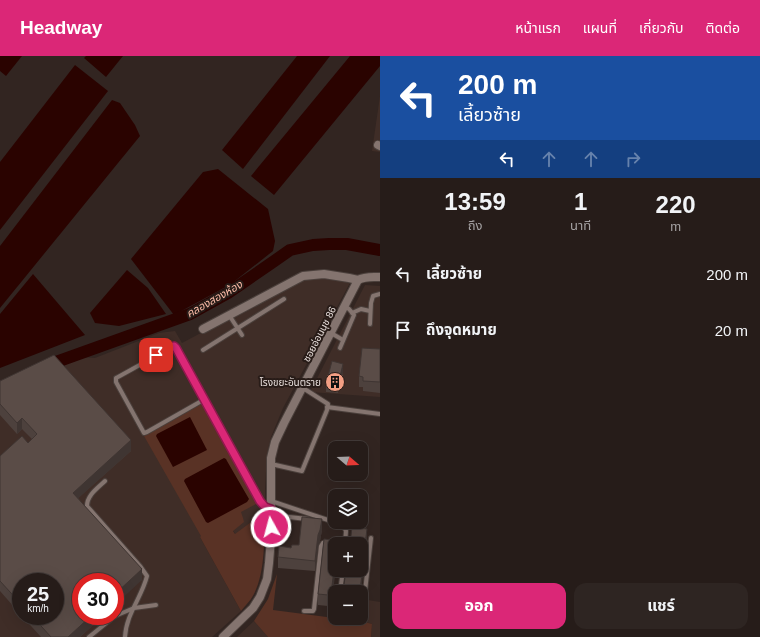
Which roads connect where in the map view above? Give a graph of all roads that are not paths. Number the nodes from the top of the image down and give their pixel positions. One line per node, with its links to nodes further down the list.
1 (380, 278): 2 (street)
2 (358, 280): 5 (street, ซอยอ่อนนุช 86); 8 (street)
3 (380, 294): 6 (lane)
4 (284, 300): 10 (lane)
5 (344, 306): 7 (lane); 12 (street, ซอยอ่อนนุช 86)
6 (370, 311): 7 (lane); 9 (lane)
7 (352, 313): 14 (lane)
8 (229, 315): 10 (lane); 11 (street)
9 (370, 324)
10 (237, 328): 13 (lane); 16 (lane)
11 (203, 329)
12 (330, 333): 14 (lane); 17 (street, ซอยอ่อนนุช 86)
13 (242, 335)
14 (343, 340): 15 (lane)
15 (340, 348)
16 (203, 350)
17 (302, 387): 19 (lane); 21 (street, ซอยอ่อนนุช 86)
18 (205, 399): 18 (lane); 23 (lane)
19 (327, 407): 20 (lane); 21 (lane)
20 (380, 414)
21 (271, 464): 23 (street, ซอยอ่อนนุช 86)
22 (105, 481): 30 (lane)
23 (271, 508): 24 (lane); 24 (lane); 36 (street, ซอยอ่อนนุช 86)
24 (319, 516): 25 (lane)
25 (345, 537)
26 (371, 538): 28 (lane)
27 (328, 542): 31 (lane)
28 (368, 564)
29 (156, 604): 30 (lane)
30 (134, 608): 32 (lane); 35 (lane)
31 (304, 611)
32 (124, 612)
33 (104, 625): 34 (lane)
34 (89, 637)
35 (125, 637)
36 (223, 637)

